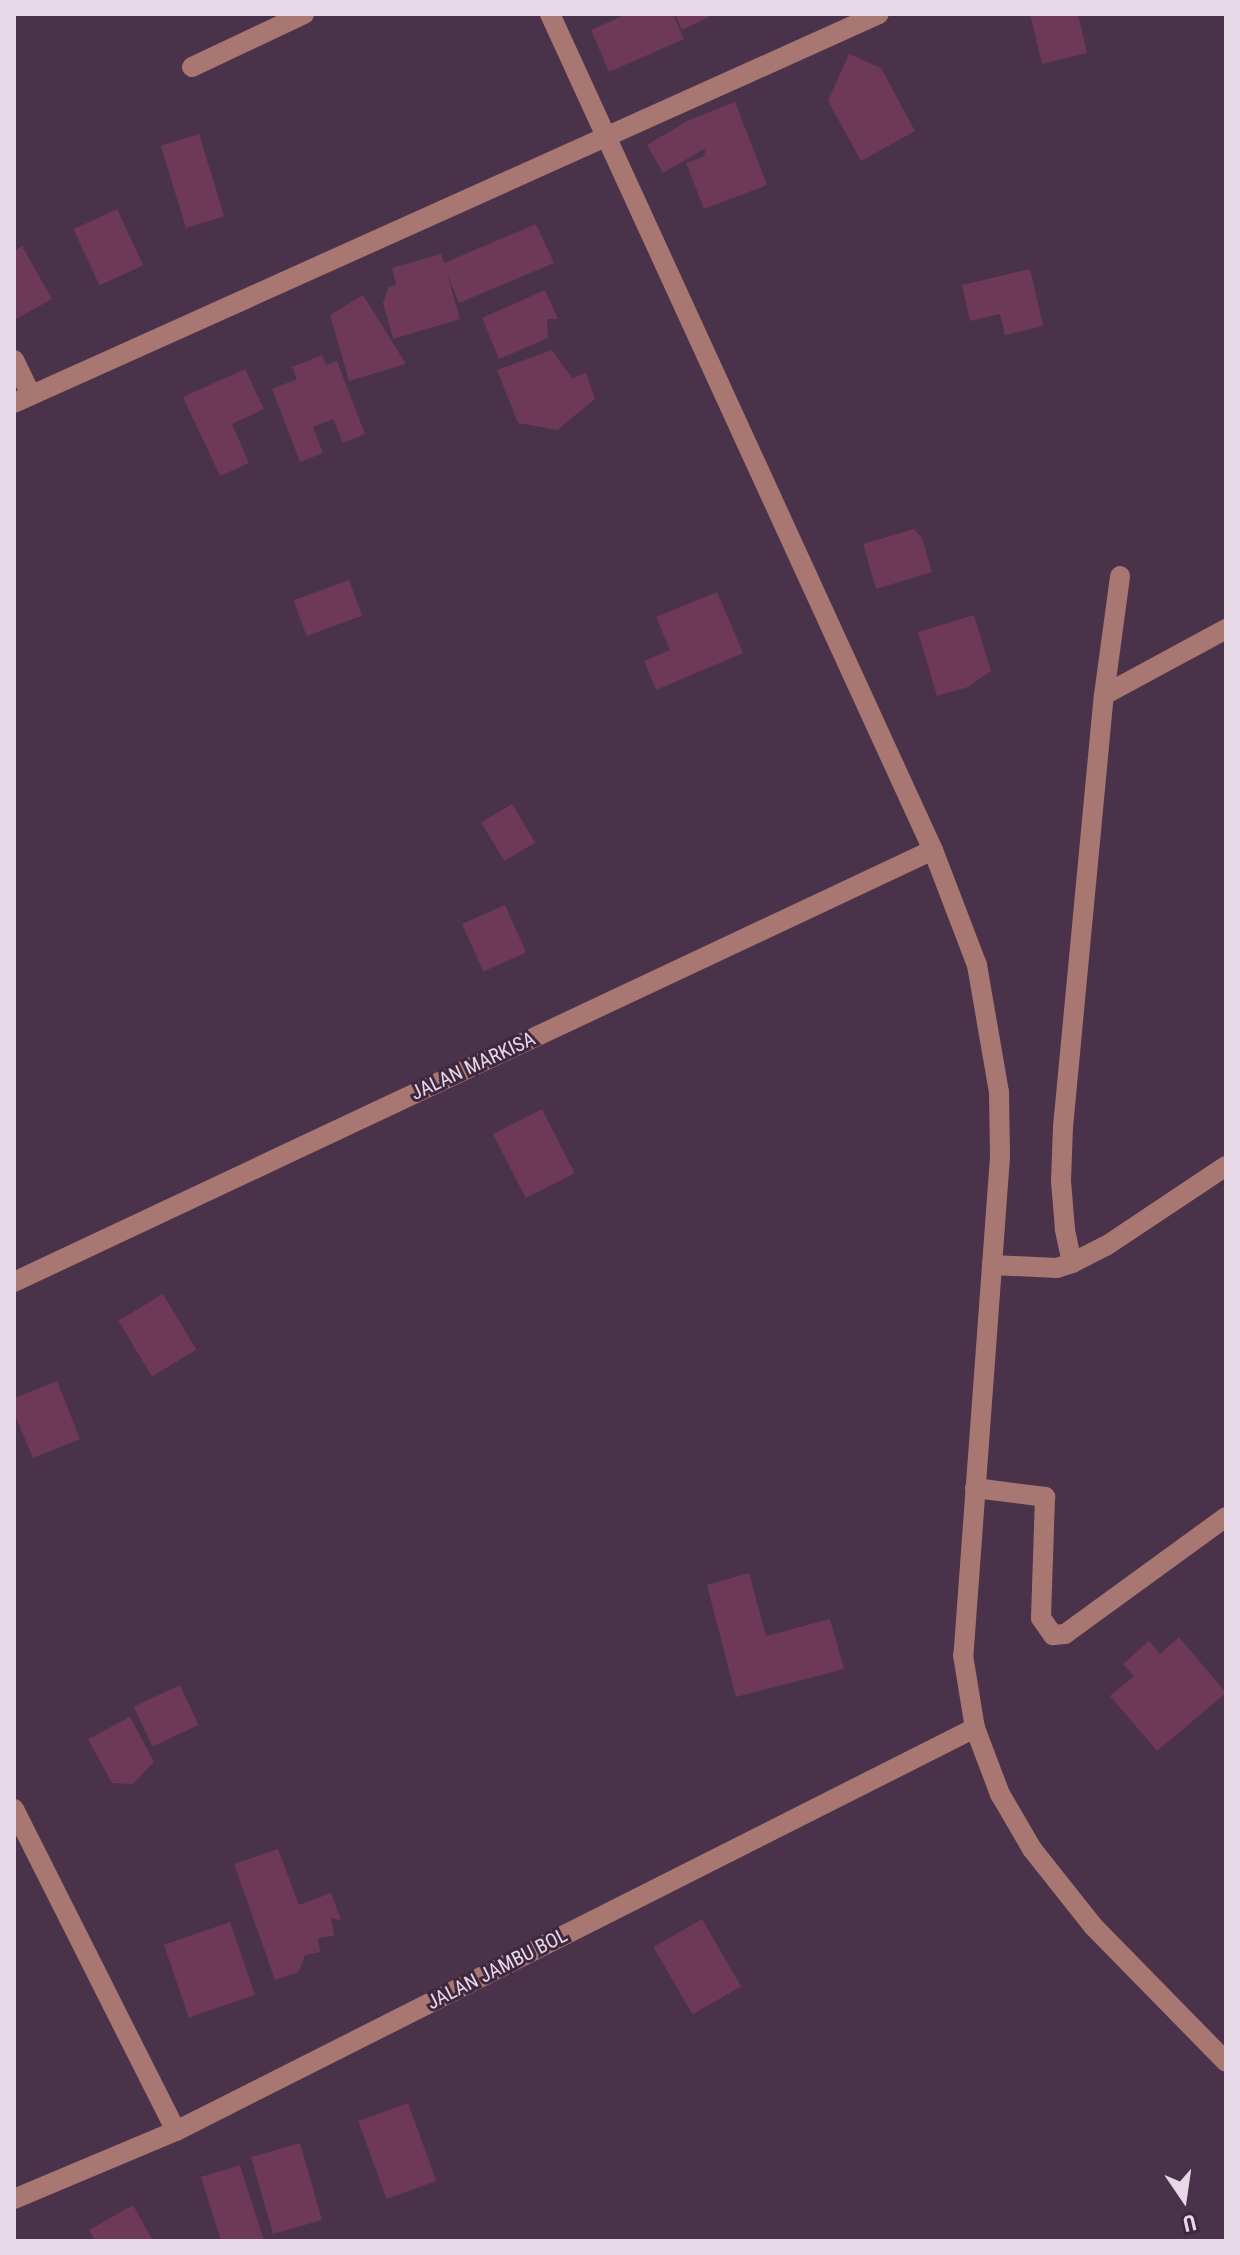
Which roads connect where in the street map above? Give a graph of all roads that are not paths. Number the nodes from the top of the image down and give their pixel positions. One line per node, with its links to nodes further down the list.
1 (304, 14): 4 (street)
2 (550, 14): 5 (street)
3 (879, 14): 5 (street)
4 (192, 67)
5 (607, 135): 7 (street); 11 (street)
6 (14, 360): 7 (street)
7 (22, 399)
8 (1120, 576): 10 (street)
9 (1226, 629): 10 (street)
10 (1104, 695): 14 (street)
11 (933, 850): 13 (street); 15 (street, JALAN MARKISA)
12 (1226, 1166): 14 (street)
13 (992, 1265): 14 (street); 16 (street)
14 (1065, 1265)
15 (14, 1282)
16 (975, 1488): 17 (street); 18 (street)
17 (1226, 1517)
18 (975, 1728): 20 (street); 21 (street, JALAN JAMBU BOL)
19 (14, 1809): 21 (street)
20 (1226, 2062)
21 (176, 2131): 22 (street, JALAN JAMBU BOL)
22 (14, 2199)

